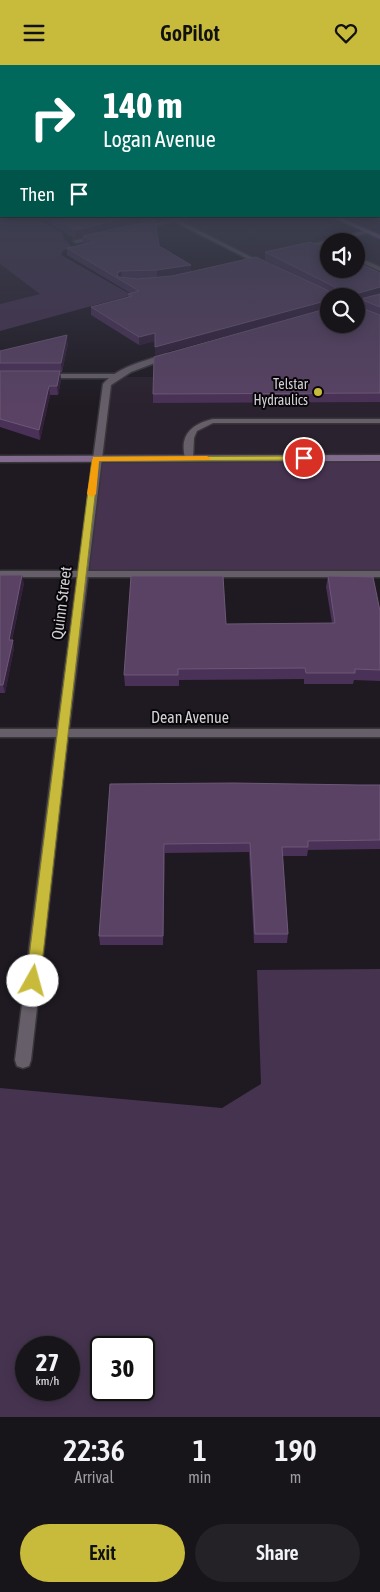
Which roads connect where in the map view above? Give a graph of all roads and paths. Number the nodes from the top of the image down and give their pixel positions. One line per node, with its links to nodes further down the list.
1 (380, 298): 2 (street)
2 (365, 302)
3 (174, 355): 5 (street)
4 (38, 376): 5 (street)
5 (115, 376): 9 (street, Quinn Street)
6 (380, 421): 10 (street)
7 (380, 458): 10 (street)
8 (0, 459): 9 (street)
9 (96, 459): 10 (street); 11 (street, Quinn Street)
10 (189, 459)
11 (83, 573): 12 (street); 13 (street); 15 (street, Quinn Street)
12 (0, 574)
13 (380, 574)
14 (0, 733): 15 (street, Dean Avenue)
15 (64, 733): 16 (street, Dean Avenue); 17 (street, Quinn Street)
16 (380, 733)
17 (23, 1060)

